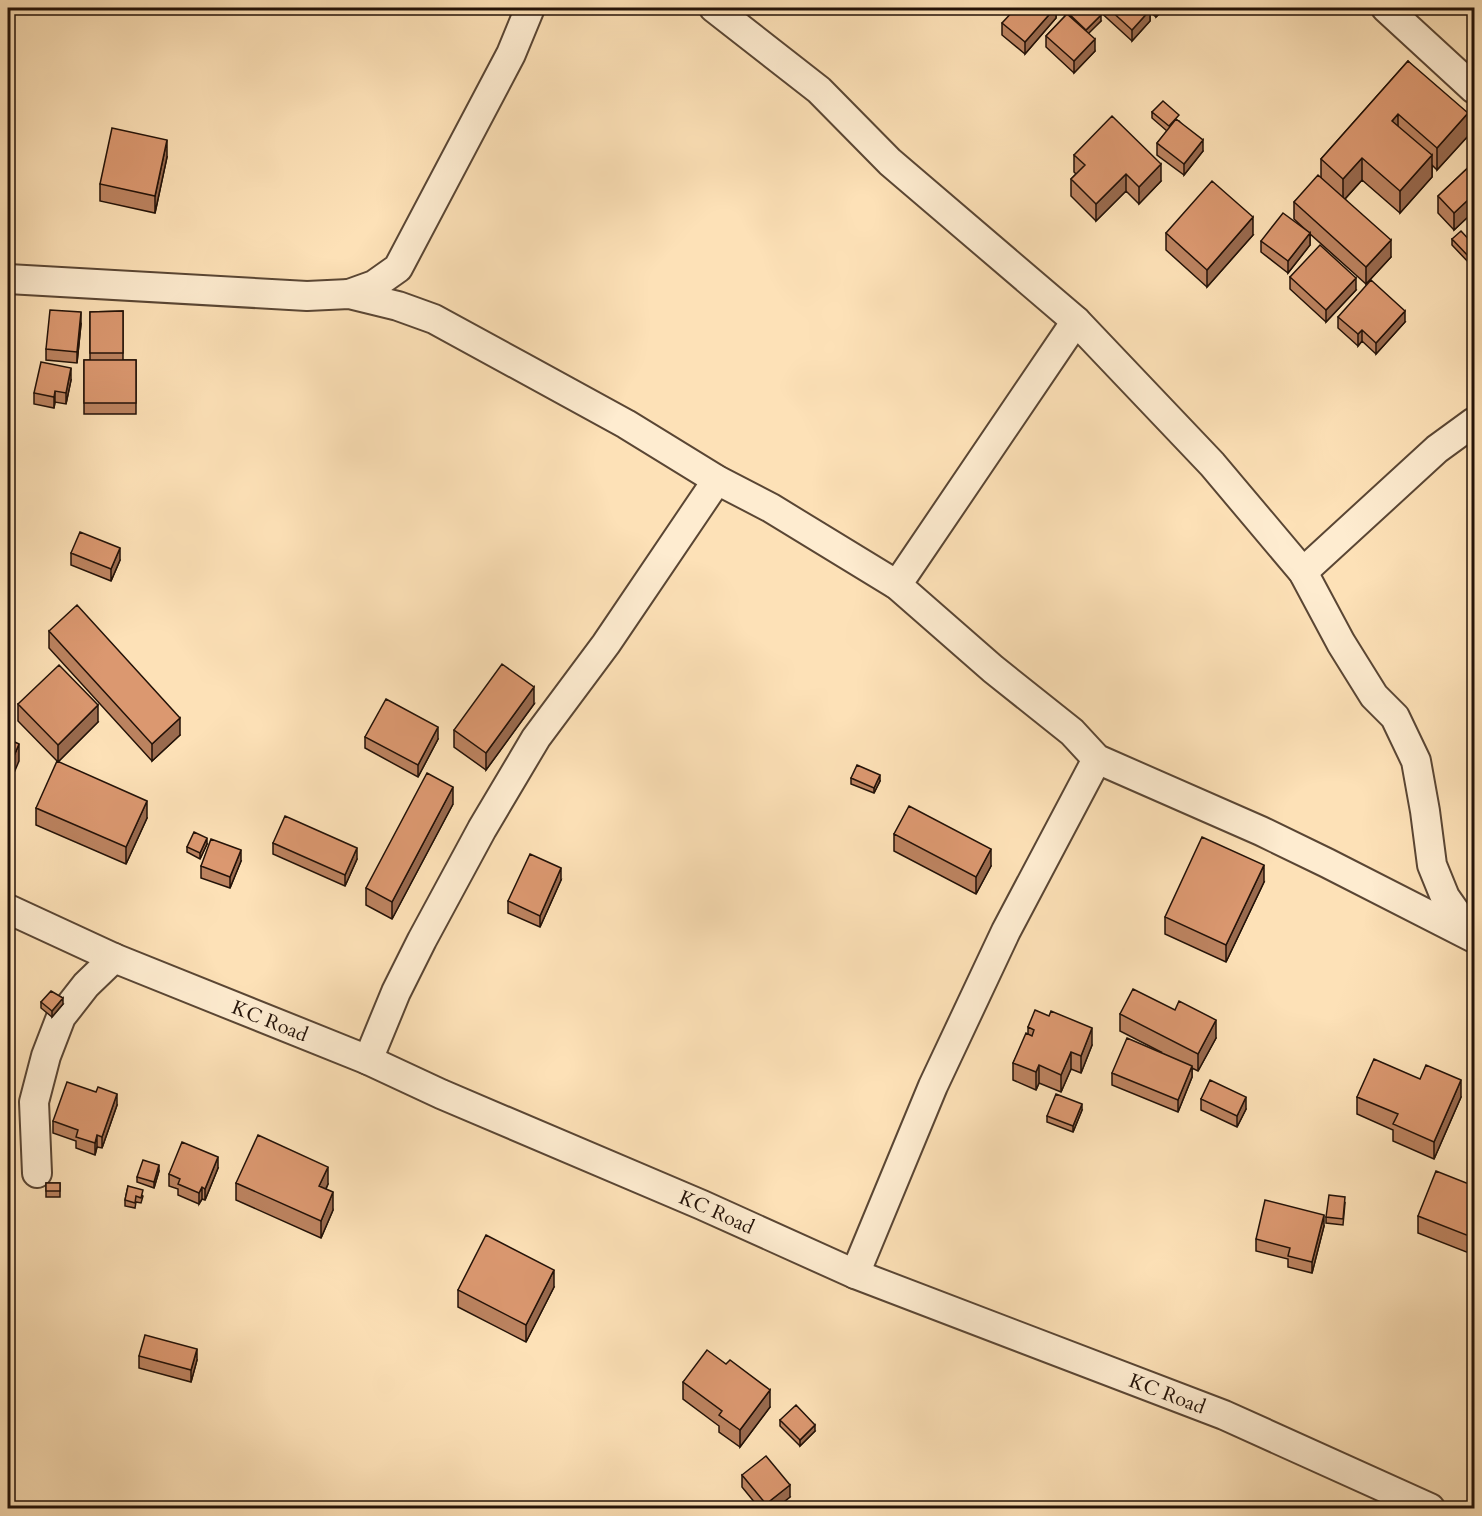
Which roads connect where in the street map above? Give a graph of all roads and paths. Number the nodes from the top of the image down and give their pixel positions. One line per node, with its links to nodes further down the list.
1 (530, 8): 6 (street)
2 (714, 8): 7 (street)
3 (1386, 8): 4 (street)
4 (1474, 89)
5 (8, 279): 6 (street)
6 (350, 294): 9 (street)
7 (1076, 321): 10 (street); 11 (street)
8 (1474, 422): 10 (street)
9 (717, 480): 11 (street); 16 (street)
10 (1303, 572): 14 (street)
11 (897, 585): 12 (street)
12 (1097, 759): 14 (street); 18 (street)
13 (8, 909): 15 (street, KC Road)
14 (1474, 938)
15 (114, 958): 16 (street, KC Road); 17 (street)
16 (368, 1060): 18 (street, KC Road)
17 (37, 1173)
18 (855, 1274): 19 (street, KC Road)
19 (1430, 1509)

